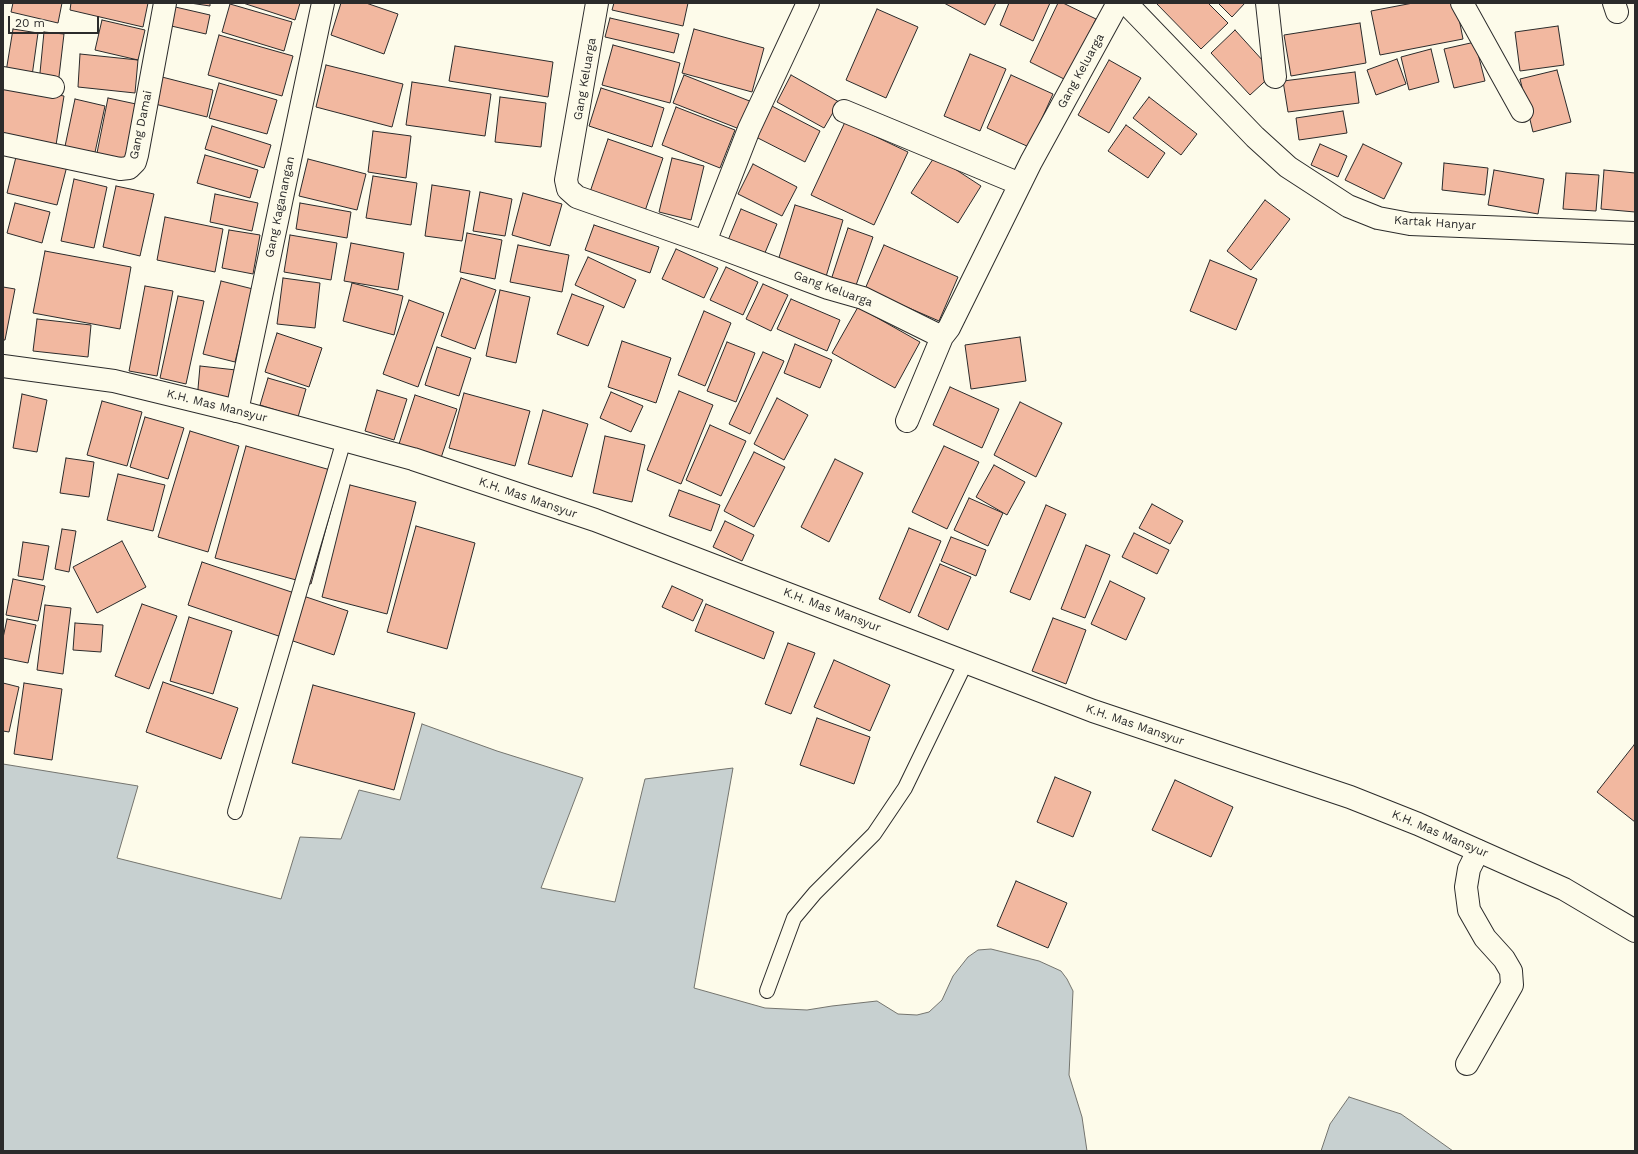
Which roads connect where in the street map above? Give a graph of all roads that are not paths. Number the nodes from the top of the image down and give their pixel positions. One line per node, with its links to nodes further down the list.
1 (165, 3): 14 (street, Gang Damai)
2 (323, 3): 20 (street, Gang Kaganangan)
3 (598, 3): 17 (street, Gang Keluarga)
4 (808, 3): 17 (street)
5 (1118, 3): 15 (street, Gang Keluarga)
6 (1126, 3): 16 (street, Kartak Hanyar)
7 (1267, 3): 9 (street)
8 (1462, 3): 13 (street)
9 (1275, 77)
10 (3, 78): 11 (street)
11 (53, 87)
12 (844, 111): 15 (street)
13 (1522, 111)
14 (4, 144)
15 (1020, 184): 18 (street, Gang Keluarga)
16 (1635, 233)
17 (705, 242): 18 (street, Gang Keluarga)
18 (942, 337): 21 (street)
19 (3, 366): 20 (street, K.H. Mas Mansyur)
20 (236, 411): 22 (street, K.H. Mas Mansyur)
21 (907, 421)
22 (344, 440): 23 (street, K.H. Mas Mansyur); 24 (lane)
23 (966, 662): 25 (street, K.H. Mas Mansyur); 27 (lane)
24 (235, 812)
25 (1478, 851): 26 (street, K.H. Mas Mansyur); 28 (street)
26 (1635, 931)
27 (768, 992)
28 (1467, 1064)

